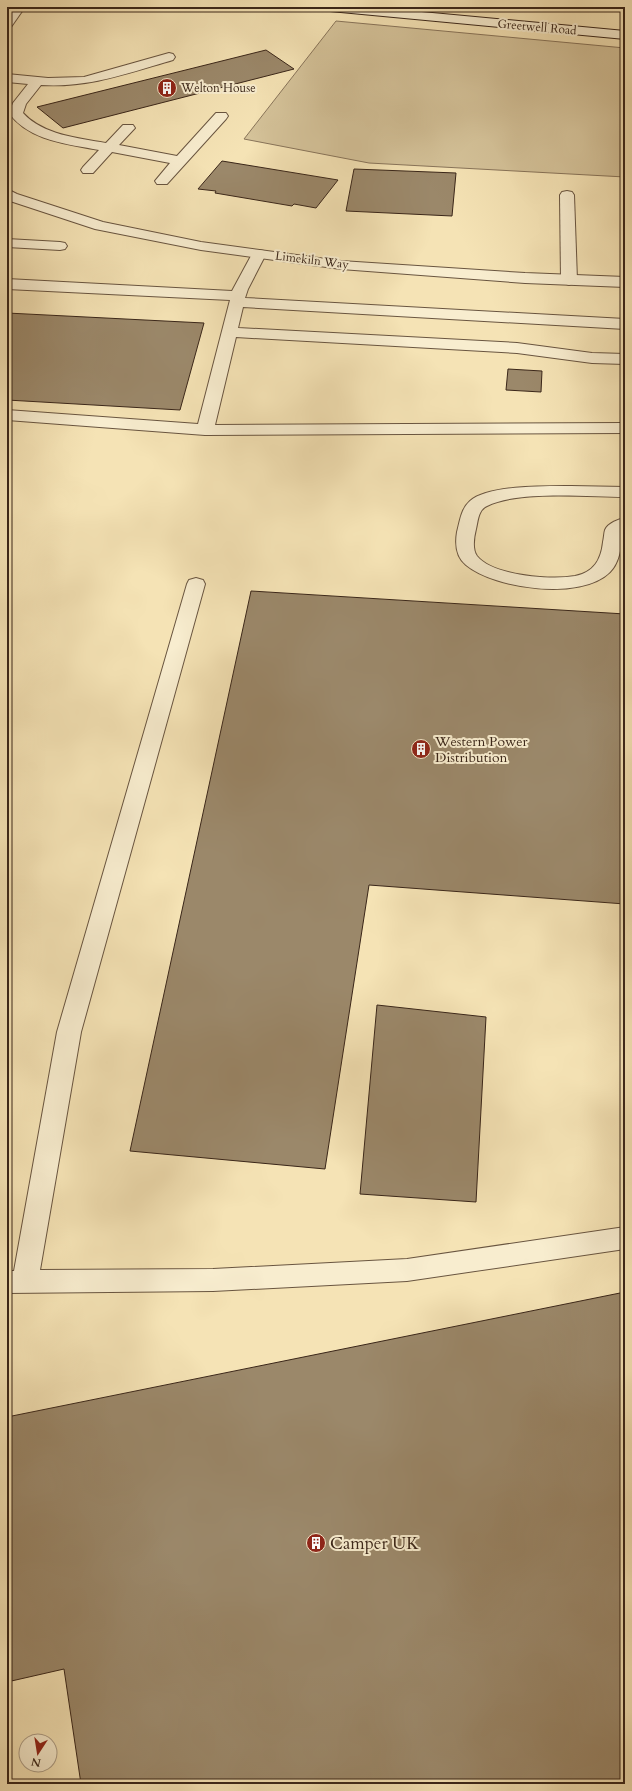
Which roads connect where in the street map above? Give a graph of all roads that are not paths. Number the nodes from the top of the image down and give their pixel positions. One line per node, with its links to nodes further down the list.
1 (19, 7): 3 (street)
2 (330, 7): 4 (street, Greetwell Road)
3 (7, 24)
4 (625, 35)
5 (168, 57): 7 (street)
6 (7, 78): 7 (street)
7 (37, 82): 10 (street)
8 (221, 116): 11 (street)
9 (128, 128): 10 (street)
10 (109, 148): 11 (street); 12 (street)
11 (180, 161): 13 (street)
12 (88, 170)
13 (162, 181)
14 (7, 193): 18 (street, Limekiln Way)
15 (567, 195): 19 (street)
16 (7, 243): 17 (street)
17 (60, 246)
18 (259, 254): 19 (street, Limekiln Way); 22 (street)
19 (569, 280): 20 (street, Limekiln Way)
20 (625, 282)
21 (7, 284): 22 (street)
22 (238, 299): 23 (street); 24 (street)
23 (625, 324)
24 (229, 332): 25 (street); 28 (street)
25 (625, 359)
26 (7, 415): 28 (street)
27 (625, 428): 28 (street)
28 (205, 430)
29 (625, 492): 30 (street)
30 (625, 523)
31 (196, 584): 33 (street)
32 (625, 1238): 33 (street)
33 (16, 1282)

